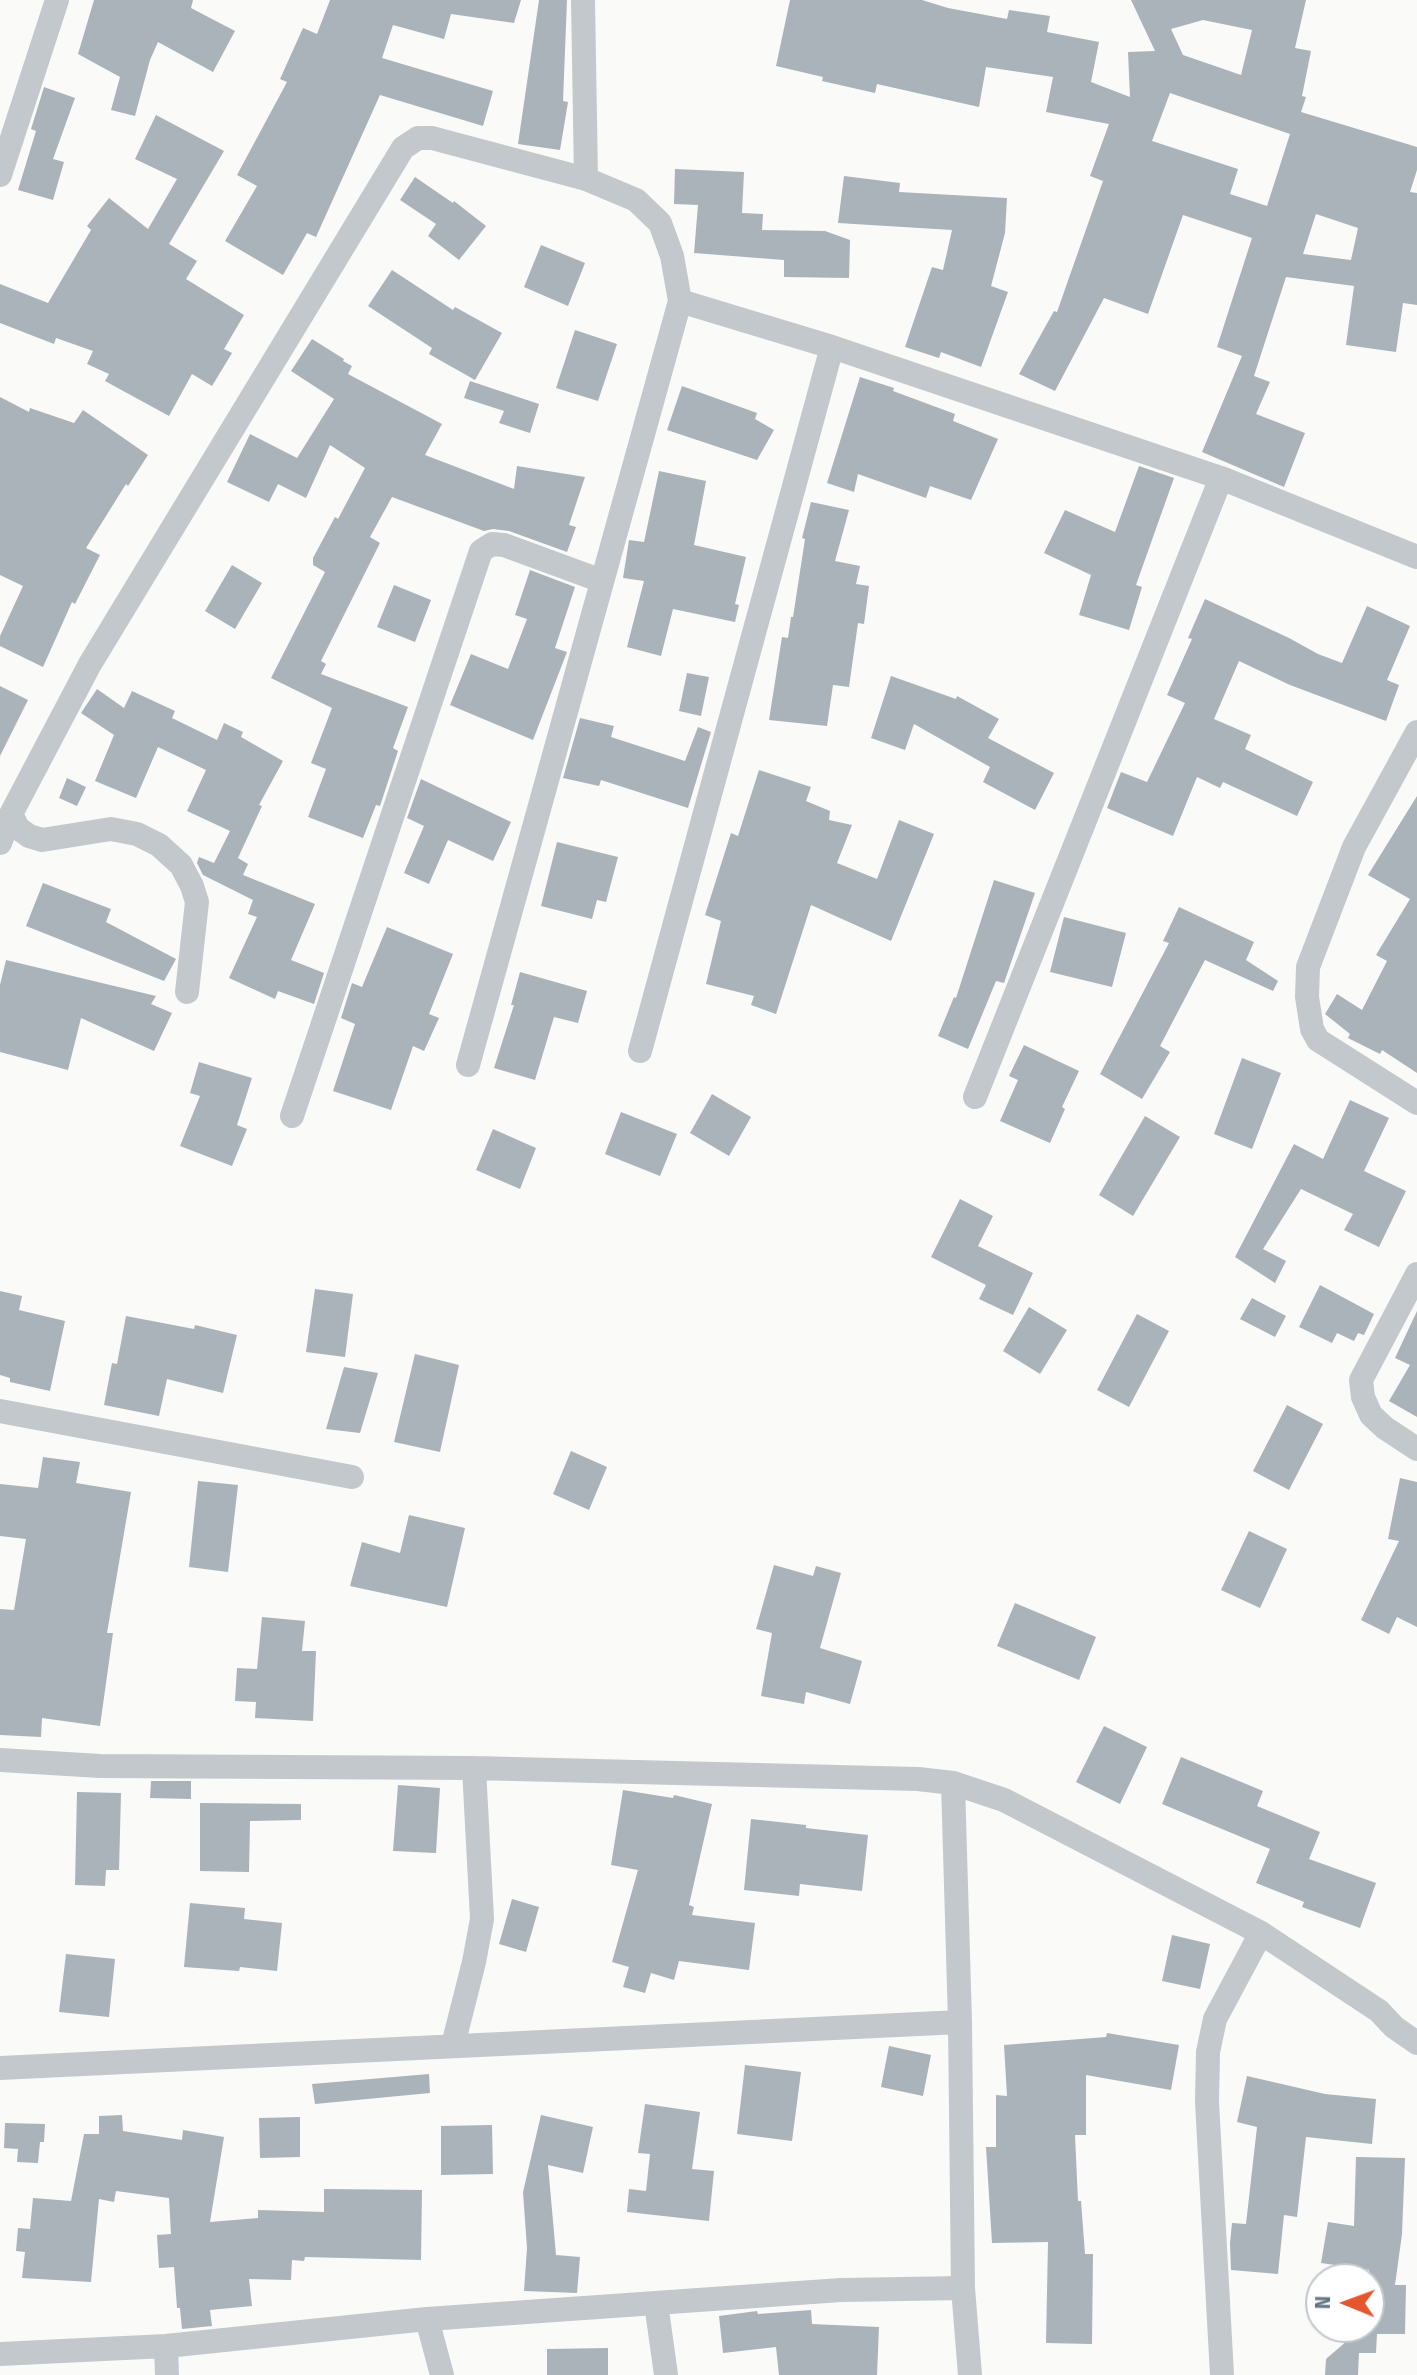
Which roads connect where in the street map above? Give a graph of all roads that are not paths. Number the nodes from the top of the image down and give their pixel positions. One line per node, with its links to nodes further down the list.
1 (57, 0): 3 (street)
2 (583, 0): 4 (street)
3 (0, 175)
4 (586, 179): 5 (street); 11 (street)
5 (680, 301): 6 (street); 9 (street)
6 (832, 347): 7 (street); 14 (street)
7 (1221, 478): 8 (street); 16 (street)
8 (1417, 557)
9 (602, 581): 15 (street); 18 (street)
10 (1417, 732): 17 (street)
11 (11, 814): 12 (street); 13 (street)
12 (0, 843)
13 (187, 992)
14 (640, 1051)
15 (468, 1065)
16 (975, 1097)
17 (1417, 1103)
18 (292, 1116)
19 (1417, 1274): 21 (street)
20 (0, 1411): 22 (street)
21 (1417, 1449)
22 (352, 1477)
23 (0, 1760): 24 (street)
24 (474, 1768): 25 (street); 29 (street)
25 (953, 1783): 26 (street); 27 (street)
26 (1261, 1933): 28 (street); 40 (street)
27 (960, 2022): 29 (street); 31 (street)
28 (1417, 2043)
29 (453, 2045): 30 (street)
30 (0, 2068)
31 (963, 2288): 32 (street); 39 (street)
32 (656, 2303): 33 (street); 38 (street)
33 (427, 2319): 34 (street); 37 (street)
34 (166, 2346): 35 (street); 36 (street)
35 (0, 2354)
36 (167, 2375)
37 (442, 2375)
38 (666, 2375)
39 (970, 2375)
40 (1222, 2375)

